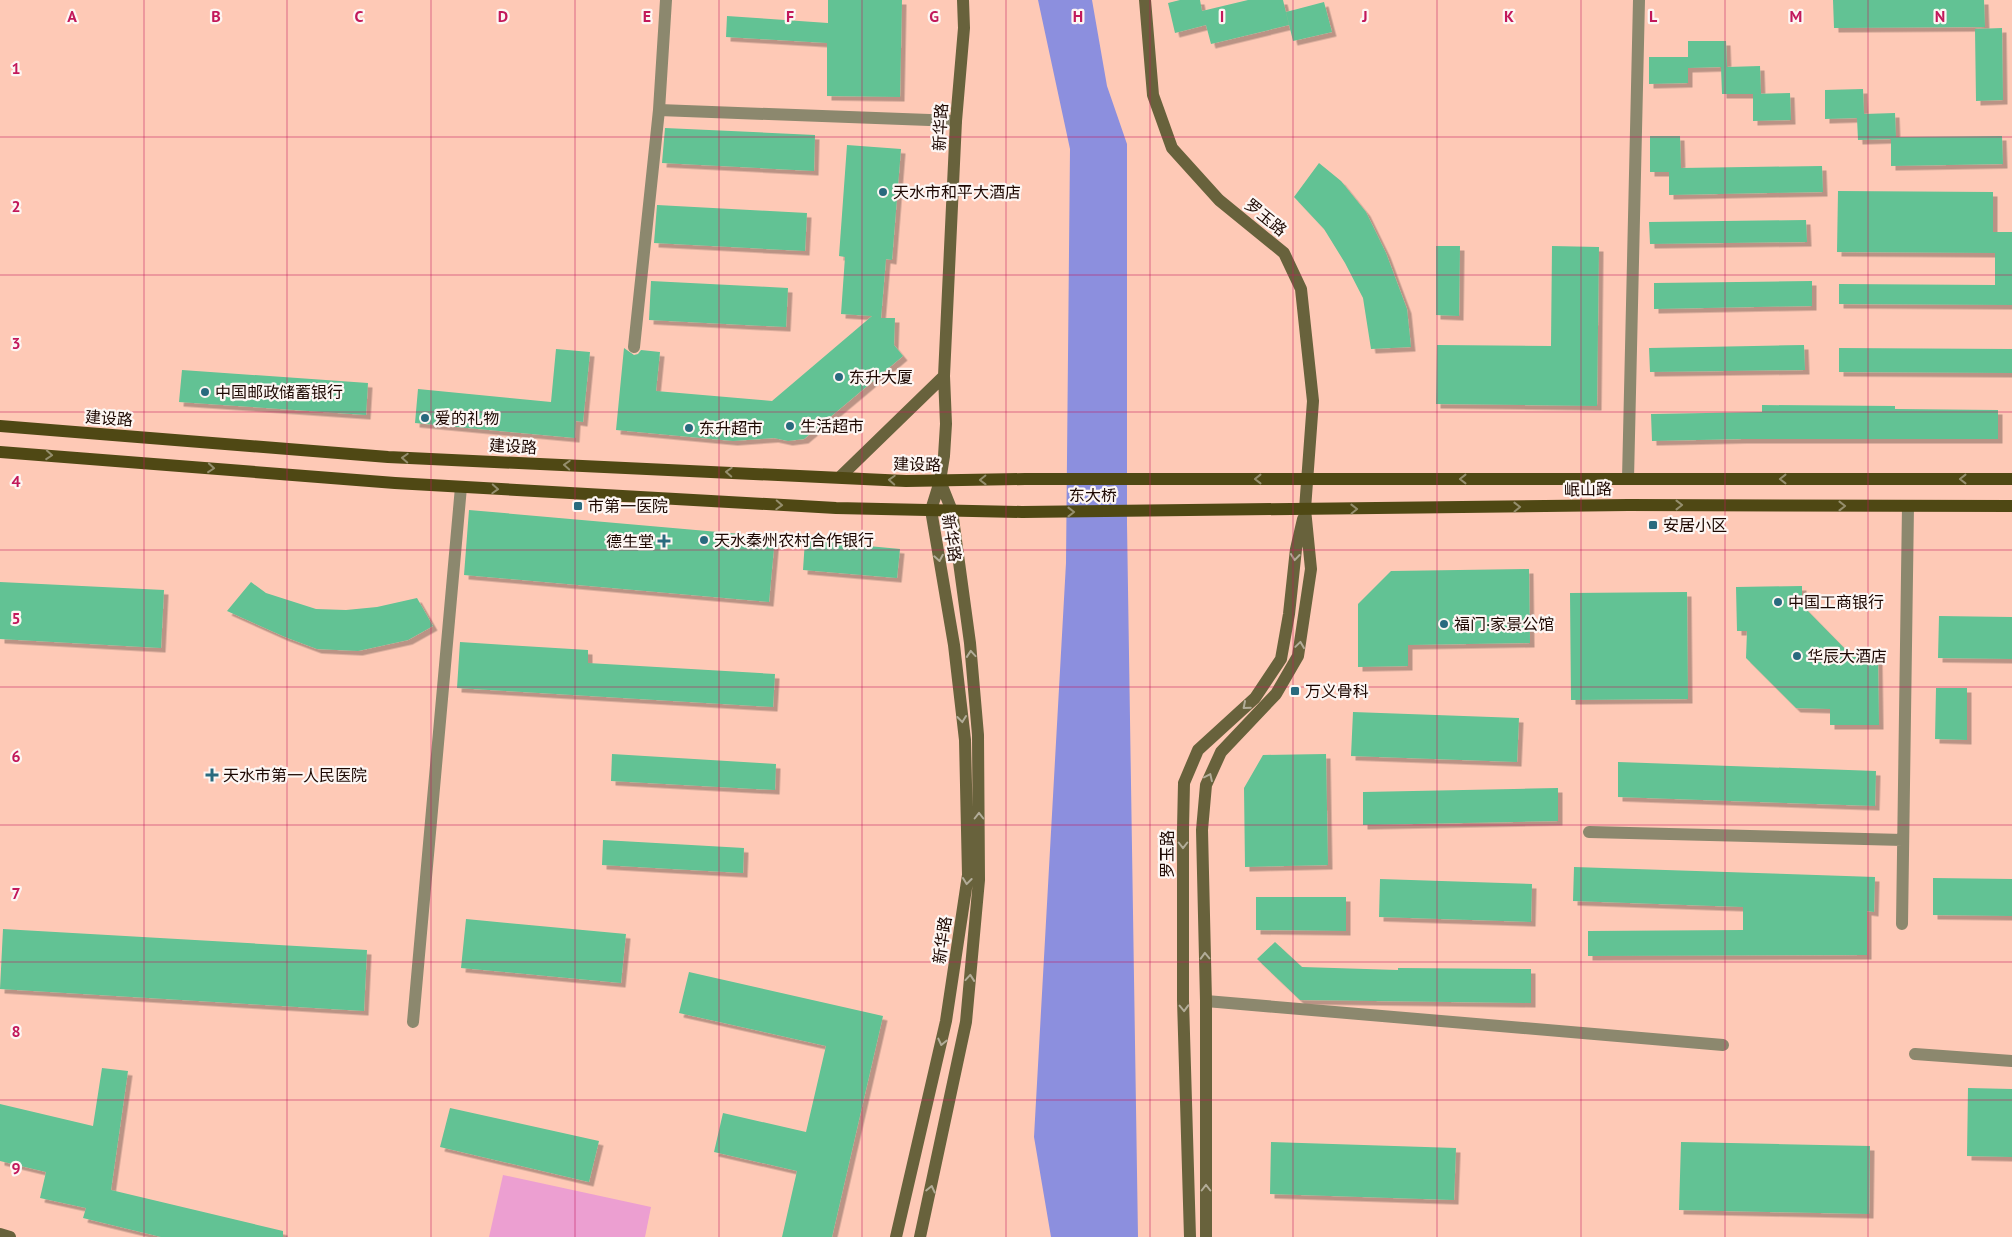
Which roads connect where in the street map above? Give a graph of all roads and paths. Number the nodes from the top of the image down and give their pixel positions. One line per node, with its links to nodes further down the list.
1 (666, 0): 5 (street)
2 (963, 0): 6 (main road, 新华路)
3 (1145, 0): 14 (main road, 罗玉路)
4 (1638, 0): 15 (street)
5 (659, 110): 6 (street); 7 (street)
6 (956, 121): 8 (main road, 新华路)
7 (634, 347)
8 (944, 376): 11 (main road); 17 (main road, 新华路)
9 (0, 426): 11 (main road, 建设路, one-way to 9)
10 (0, 452): 18 (main road, one-way to 18)
11 (840, 477): 17 (main road, 建设路, one-way to 11)
12 (1025, 479): 13 (main road, 东大桥); 17 (main road, 建设路, one-way to 17)
13 (1163, 479): 14 (main road, 岷山路, one-way to 13)
14 (1307, 479): 15 (main road, 岷山路, one-way to 14); 22 (main road, 罗玉路)
15 (1628, 479): 16 (main road, 岷山路, one-way to 15)
16 (2012, 479)
17 (940, 481): 21 (main road, 新华路); 23 (main road, 新华路)
18 (460, 487): 21 (main road, one-way to 21); 29 (street)
19 (1908, 506): 20 (main road, 岷山路); 22 (main road, 岷山路, one-way to 19); 26 (street)
20 (2012, 506)
21 (931, 510): 23 (main road); 35 (main road, 新华路, one-way to 35)
22 (1305, 510): 24 (main road, 岷山路); 28 (main road, 罗玉路, one-way to 22); 37 (main road, 罗玉路, one-way to 37)
23 (952, 511): 24 (main road, 东大桥, one-way to 24); 36 (main road, 新华路, one-way to 23)
24 (1164, 511)
25 (1589, 832): 26 (street)
26 (1903, 840): 27 (street)
27 (1902, 924)
28 (1206, 1001): 30 (street); 38 (main road, 罗玉路, one-way to 28)
29 (413, 1022)
30 (1723, 1045)
31 (1915, 1054): 32 (street)
32 (2012, 1061)
33 (0, 1234): 34 (main road)
34 (10, 1237)
35 (896, 1237)
36 (920, 1237)
37 (1190, 1237)
38 (1206, 1237)

